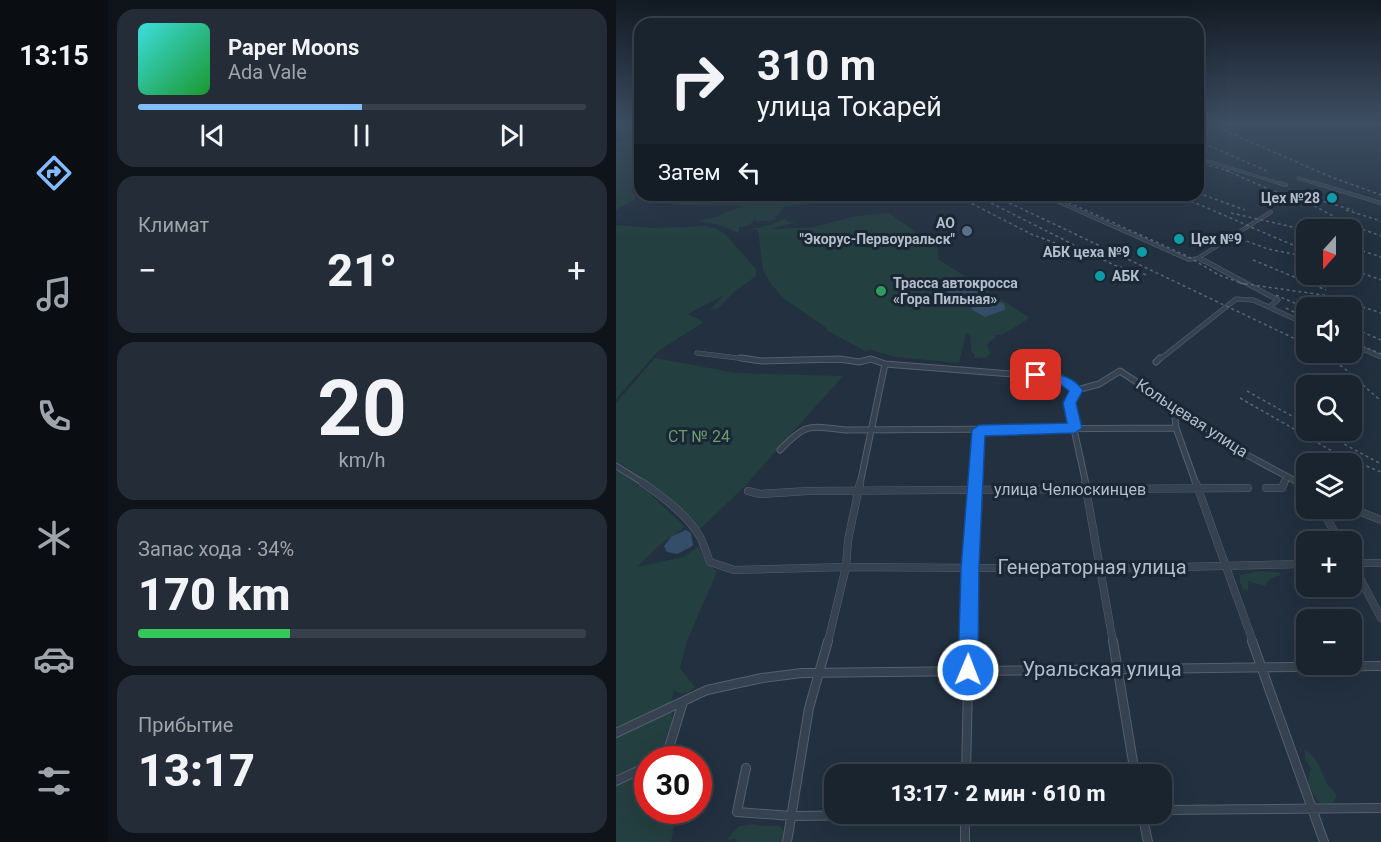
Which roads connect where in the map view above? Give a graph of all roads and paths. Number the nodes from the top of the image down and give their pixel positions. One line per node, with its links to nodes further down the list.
1 (1212, 162): 3 (street)
2 (1298, 178): 5 (street)
3 (1286, 185)
4 (1061, 201): 7 (street)
5 (1381, 203)
6 (1271, 212): 7 (street)
7 (1198, 258): 8 (street)
8 (1270, 307): 9 (street); 13 (street)
9 (1296, 319)
10 (1362, 349): 12 (street)
11 (697, 353): 14 (street)
12 (1381, 357)
13 (1156, 362)
14 (886, 364): 15 (street); 19 (street)
15 (1077, 390): 16 (street, Кольцевая улица); 17 (street)
16 (1180, 410): 18 (street); 23 (street, Кольцевая улица)
17 (1075, 428): 18 (street); 20 (street); 25 (street)
18 (1176, 428): 26 (street)
19 (872, 430): 20 (street); 21 (street); 31 (street)
20 (979, 430): 29 (street)
21 (780, 450)
22 (616, 466): 41 (street)
23 (1287, 477): 24 (street, Кольцевая улица); 28 (street)
24 (1296, 482)
25 (1086, 488): 26 (street, улица Челюскинцев); 29 (street, улица Челюскинцев); 40 (street)
26 (1197, 488): 27 (street, улица Челюскинцев); 37 (street)
27 (1248, 488)
28 (1266, 488)
29 (975, 490): 31 (street, улица Челюскинцев); 39 (street)
30 (748, 491): 31 (street, улица Челюскинцев)
31 (860, 492): 38 (street)
32 (1362, 512): 33 (street)
33 (1381, 520)
34 (1362, 562): 35 (street)
35 (1381, 563)
36 (1296, 564): 37 (street, Генераторная улица)
37 (1226, 565): 40 (street, Генераторная улица); 46 (street)
38 (846, 567): 39 (street, Генераторная улица); 41 (street, Генераторная улица); 48 (street)
39 (970, 568): 40 (street, Генераторная улица); 47 (street)
40 (1100, 569): 45 (street)
41 (734, 570)
42 (1362, 583): 43 (street)
43 (1381, 618)
44 (1381, 666): 46 (street, Уральская улица)
45 (1116, 669): 46 (street, Уральская улица); 47 (street, Уральская улица); 53 (street)
46 (1262, 669): 59 (street)
47 (968, 670): 48 (street, Уральская улица); 52 (street)
48 (821, 672): 49 (street, Уральская улица); 60 (street)
49 (683, 700): 50 (street, Уральская улица); 51 (street)
50 (616, 733)
51 (669, 746)
52 (966, 764)
53 (1133, 764)
54 (746, 768): 60 (street)
55 (634, 773): 56 (street)
56 (616, 781)
57 (1381, 808): 59 (street)
58 (1172, 810): 59 (street)
59 (1312, 810): 67 (street)
60 (792, 816): 61 (street); 64 (street)
61 (824, 816)
62 (965, 824): 65 (street)
63 (1144, 824): 66 (street)
64 (787, 842)
65 (965, 842)
66 (1148, 842)
67 (1324, 842)

